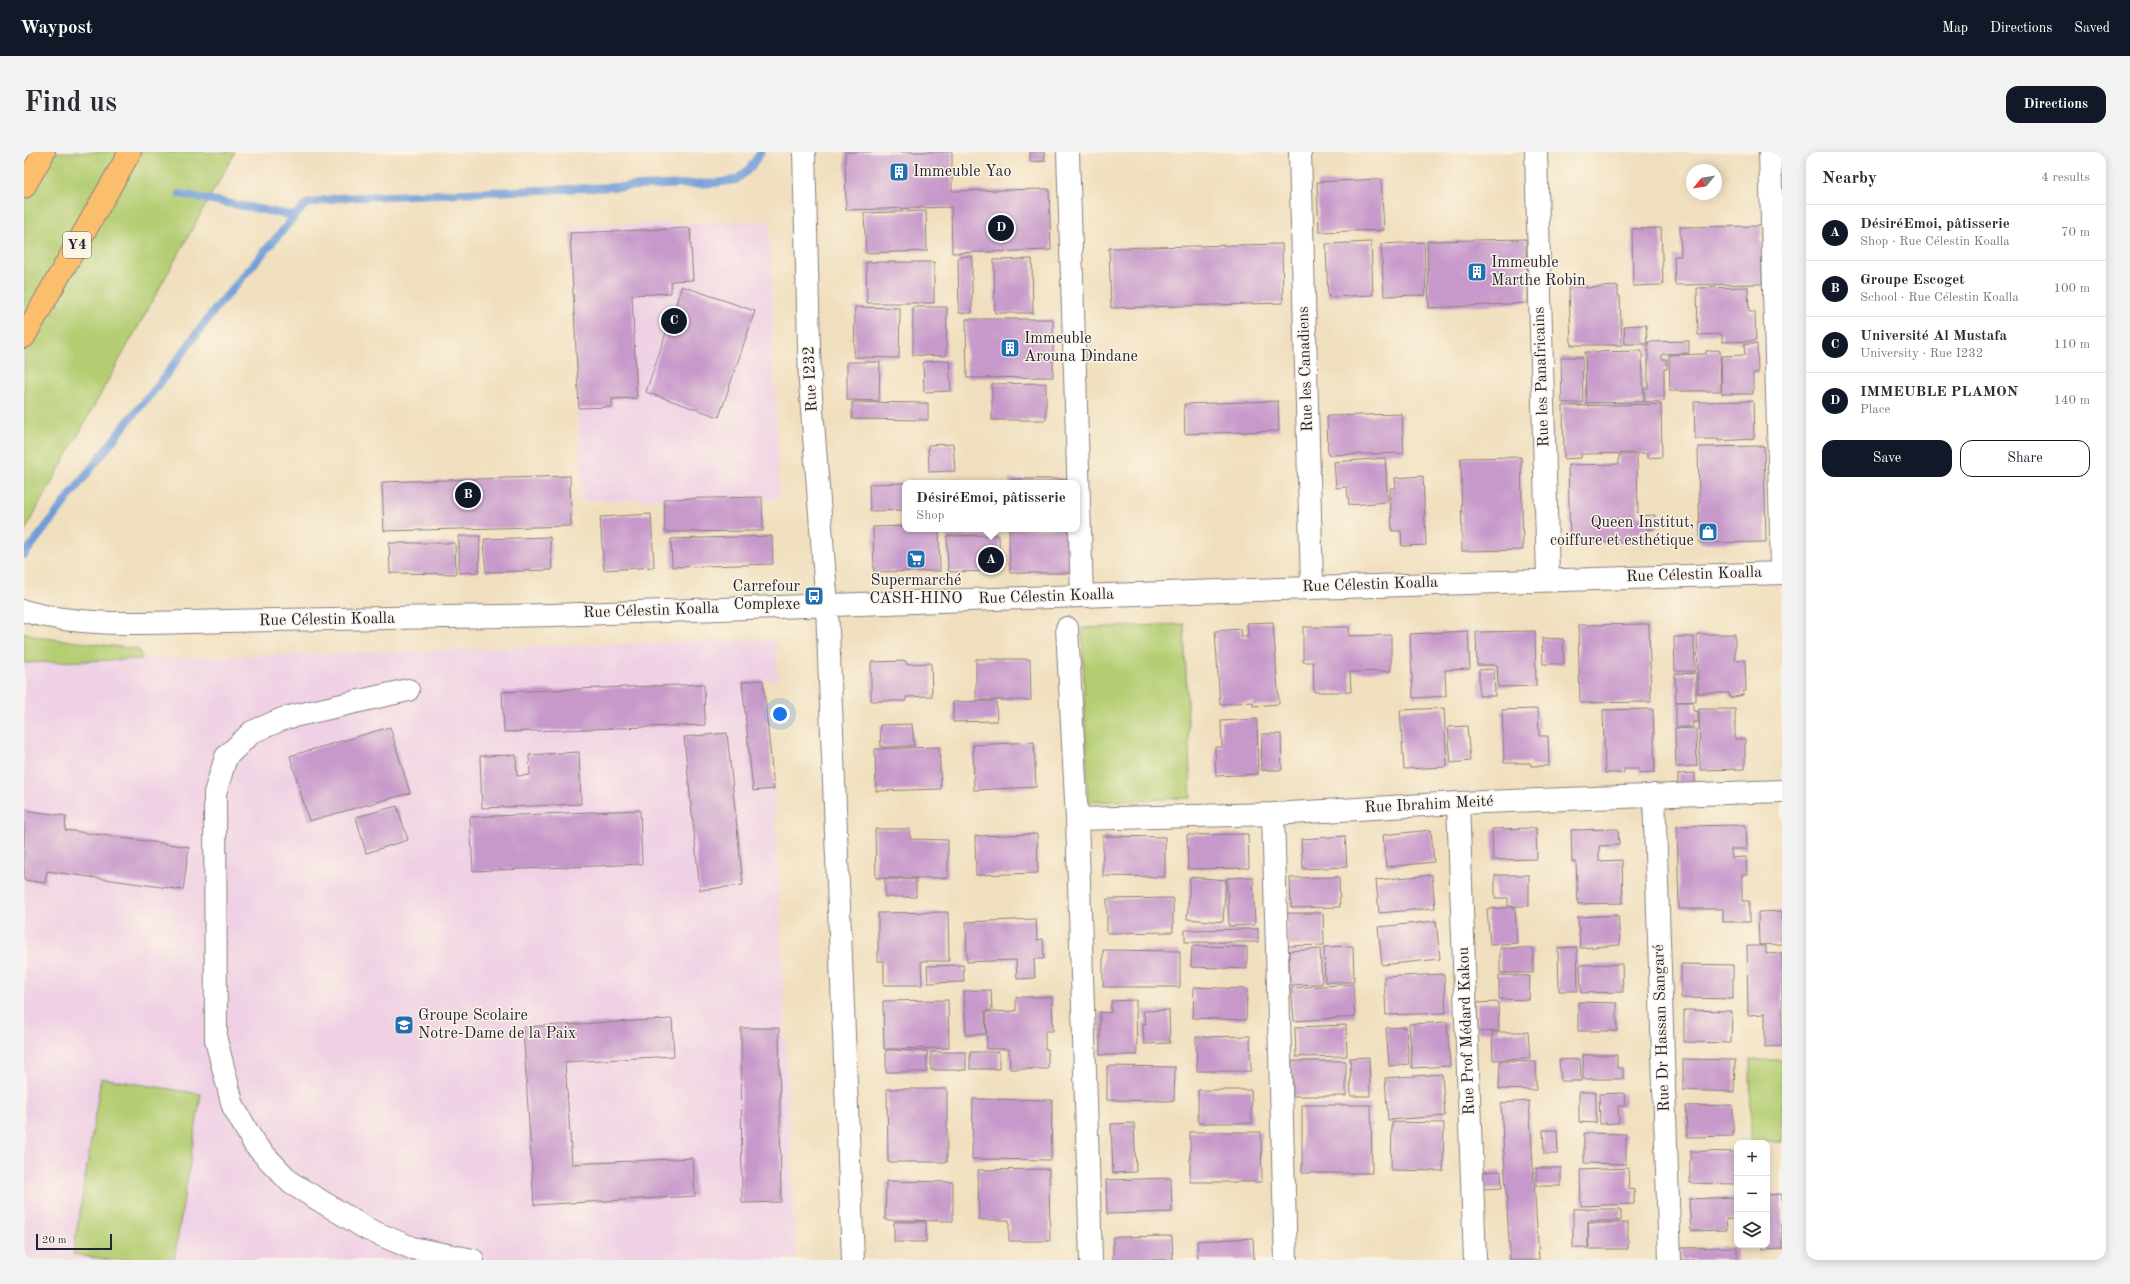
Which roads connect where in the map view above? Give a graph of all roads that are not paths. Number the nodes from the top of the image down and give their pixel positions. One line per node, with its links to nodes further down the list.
1 (44, 152): 8 (highway)
2 (130, 152): 9 (highway, Y4)
3 (804, 152): 17 (street, Rue I232)
4 (1068, 152): 10 (street)
5 (1300, 152): 15 (street, Rue les Canadiens)
6 (1536, 152): 14 (street, Rue les Panafricains)
7 (1770, 152): 12 (street)
8 (24, 187)
9 (24, 337)
10 (1078, 480)
11 (1080, 532): 16 (street)
12 (1782, 565)
13 (1782, 573): 14 (street, Rue Célestin Koalla)
14 (1548, 579): 15 (street, Rue Célestin Koalla)
15 (1312, 586): 16 (street, Rue Célestin Koalla)
16 (1082, 596): 17 (street, Rue Célestin Koalla)
17 (828, 606): 18 (street, Rue Célestin Koalla); 27 (street, Rue I232)
18 (24, 611)
19 (1066, 628): 25 (street)
20 (408, 690): 26 (street)
21 (1782, 791): 22 (street, Rue Ibrahim Meité)
22 (1654, 795): 23 (street, Rue Ibrahim Meité); 31 (street, Rue Dr Hassan Sangaré)
23 (1458, 803): 24 (street, Rue Ibrahim Meité); 30 (street, Rue Prof Médard Kakou)
24 (1272, 814): 25 (street, Rue Ibrahim Meité); 29 (street)
25 (1077, 819): 28 (street)
26 (473, 1260)
27 (853, 1260)
28 (1092, 1260)
29 (1286, 1260)
30 (1476, 1260)
31 (1670, 1260)

